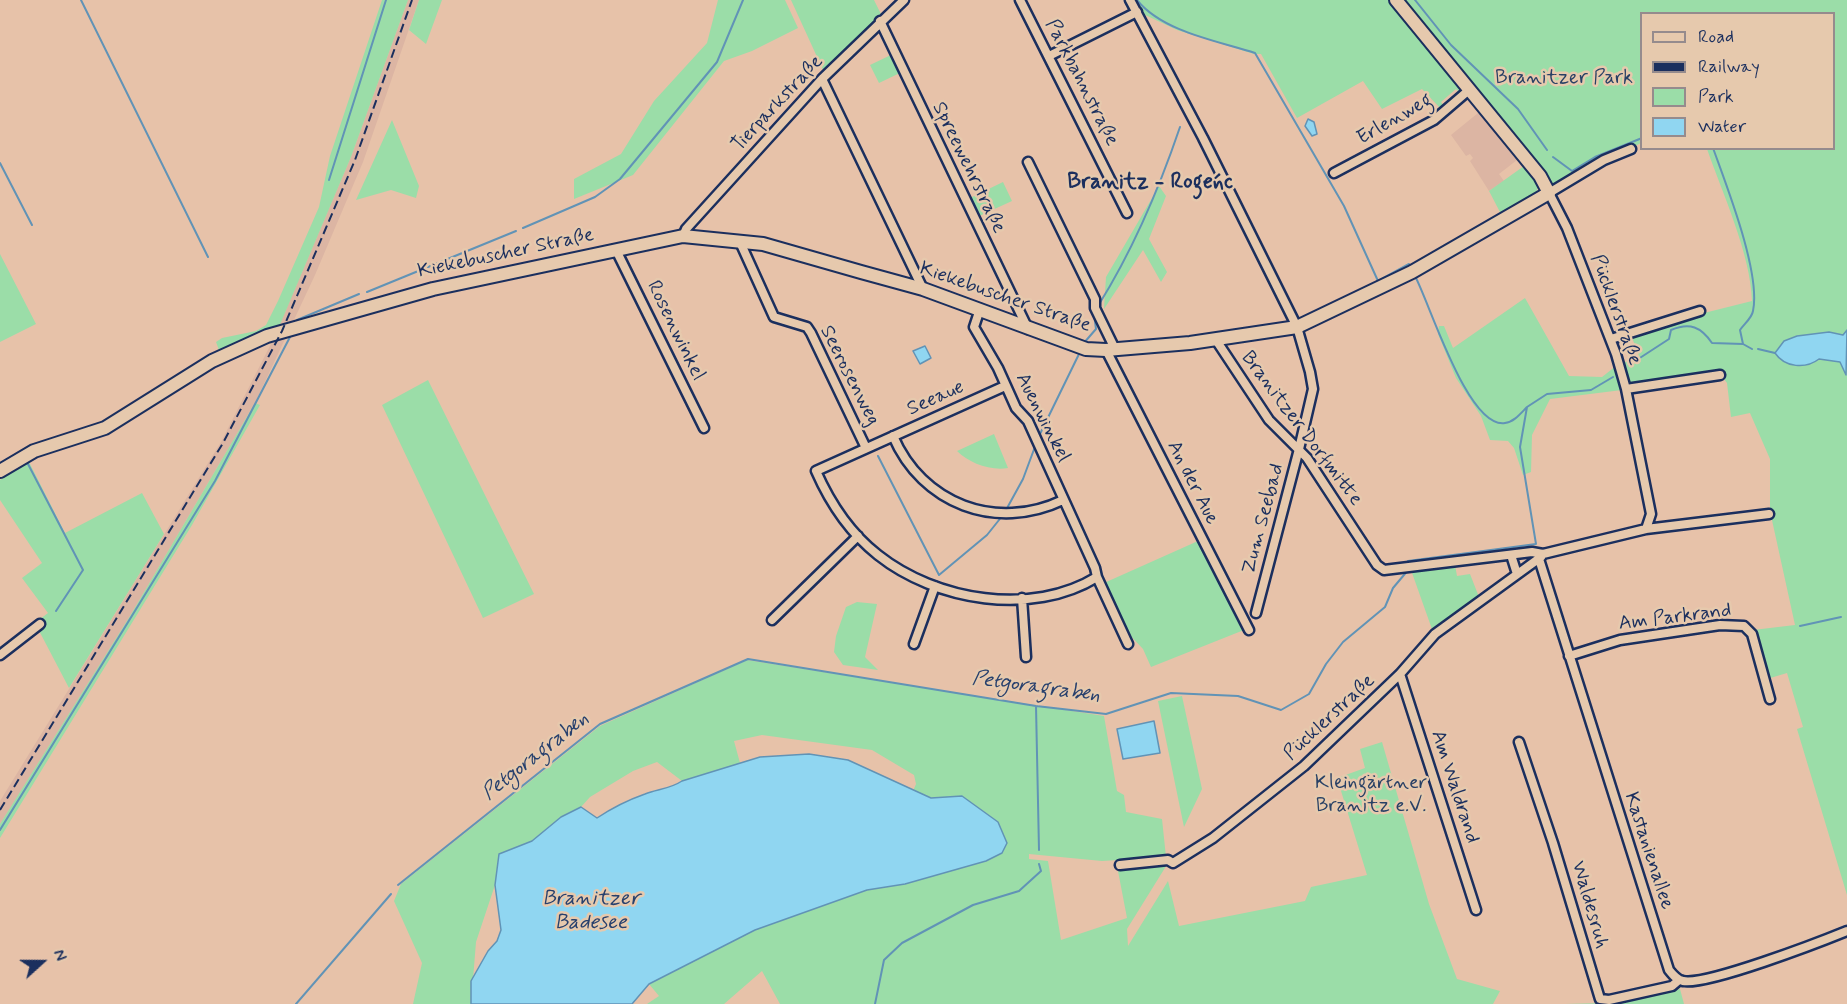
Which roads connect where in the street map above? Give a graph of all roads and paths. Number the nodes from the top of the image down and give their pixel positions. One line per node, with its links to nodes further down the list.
1 (904, 0): 6 (street, Tierparkstraße)
2 (1020, 0): 7 (street, Parkbahnstraße)
3 (1130, 0): 5 (street, Zum Seebad)
4 (1396, 0): 9 (street)
5 (1137, 12): 7 (street); 21 (street, Zum Seebad)
6 (880, 21): 8 (street, Tierparkstraße); 22 (street, Spreewehrstraße)
7 (1049, 56): 14 (street, Parkbahnstraße)
8 (822, 80): 15 (street, Tierparkstraße); 18 (street)
9 (1469, 90): 12 (street, Erlenweg); 13 (street)
10 (1631, 149): 13 (street)
11 (1028, 162): 25 (street, An der Aue)
12 (1334, 173)
13 (1549, 193): 21 (street, Kiekebuscher Straße); 23 (street, Pücklerstraße)
14 (1127, 213)
15 (683, 236): 16 (street, Kiekebuscher Straße); 17 (street, Kiekebuscher Straße)
16 (740, 242): 18 (street, Kiekebuscher Straße); 31 (street, Seerosenweg)
17 (616, 250): 29 (street, Rosenwinkel); 33 (street, Kiekebuscher Straße)
18 (923, 289): 19 (street, Kiekebuscher Straße)
19 (980, 309): 22 (street, Kiekebuscher Straße); 27 (street, Auenwinkel)
20 (1700, 311): 23 (street)
21 (1297, 327): 24 (street, Kiekebuscher Straße); 32 (street, Zum Seebad)
22 (1028, 329): 25 (street, Kiekebuscher Straße)
23 (1611, 339): 28 (street, Pücklerstraße)
24 (1216, 340): 25 (street, Kiekebuscher Straße); 32 (street, Branitzer Dorfmitte)
25 (1111, 350): 47 (street, An der Aue)
26 (1720, 375): 28 (street)
27 (1005, 386): 30 (street, Seeaue); 34 (street, Auenwinkel)
28 (1626, 389): 36 (street, Pücklerstraße)
29 (704, 428)
30 (893, 436): 31 (street, Seeaue); 34 (street)
31 (866, 447): 37 (street, Seeaue)
32 (1299, 449): 38 (street, Branitzer Dorfmitte); 44 (street, Zum Seebad)
33 (0, 471)
34 (1063, 500): 41 (street, Auenwinkel)
35 (1769, 514): 36 (street)
36 (1646, 529): 39 (street, Branitzer Dorfmitte)
37 (858, 536): 42 (street); 45 (street)
38 (1511, 555): 39 (street, Branitzer Dorfmitte); 40 (street)
39 (1541, 556): 40 (street, Pücklerstraße); 51 (street, Kastanienallee)
40 (1517, 574): 53 (street, Pücklerstraße)
41 (1097, 577): 43 (street); 49 (street, Auenwinkel)
42 (935, 586): 43 (street); 48 (street)
43 (1022, 598): 52 (street)
44 (1256, 613)
45 (772, 620)
46 (40, 624): 50 (street)
47 (1249, 630)
48 (914, 644)
49 (1128, 644)
50 (0, 655)
51 (1569, 656): 54 (street, Am Parkrand); 59 (street, Kastanienallee)
52 (1026, 657)
53 (1400, 674): 56 (street, Pücklerstraße); 57 (street, Am Waldrand)
54 (1770, 699)
55 (1519, 742): 59 (street, Waldesruh)
56 (1120, 865)
57 (1476, 910)
58 (1847, 931): 59 (street)
59 (1679, 980)

